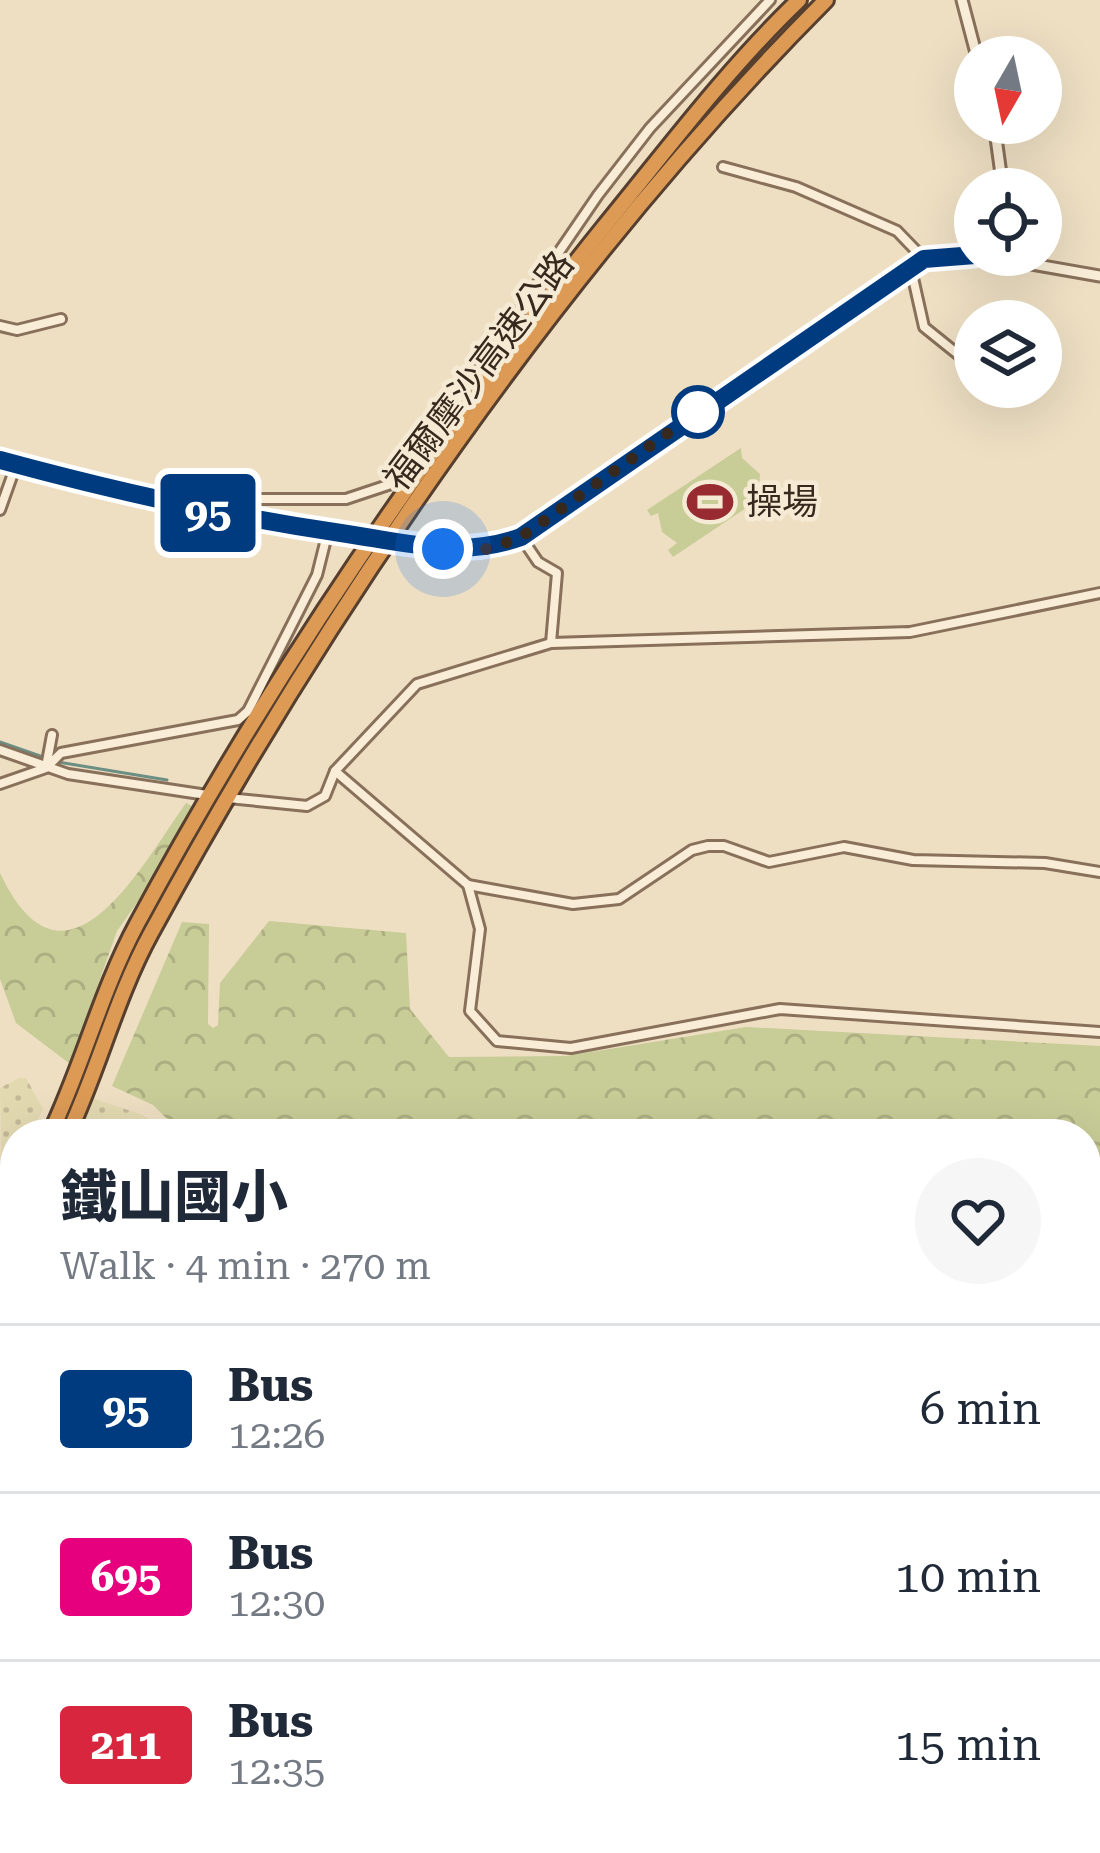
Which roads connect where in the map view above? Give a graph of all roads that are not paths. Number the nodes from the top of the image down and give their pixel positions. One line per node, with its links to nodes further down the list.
1 (770, 0): 18 (street)
2 (799, 0): 31 (highway, 福爾摩沙高速公路)
3 (826, 0): 32 (highway, 福爾摩沙高速公路)
4 (962, 0): 5 (street)
5 (971, 36)
6 (723, 167): 8 (street)
7 (954, 257): 8 (street)
8 (924, 259): 9 (street)
9 (911, 268): 14 (street); 20 (street)
10 (1062, 268): 11 (street)
11 (1100, 276)
12 (61, 320): 13 (street)
13 (0, 326)
14 (954, 351)
15 (0, 460): 16 (street)
16 (16, 464): 17 (street); 18 (street)
17 (0, 509)
18 (238, 518): 19 (street)
19 (328, 531): 20 (street, bridge); 25 (street)
20 (521, 537): 22 (street)
21 (1100, 593): 22 (street)
22 (551, 643): 26 (street)
23 (52, 736): 25 (street)
24 (0, 750): 25 (street)
25 (46, 768): 26 (street); 27 (street)
26 (335, 771): 29 (street)
27 (0, 784)
28 (1100, 872): 29 (street)
29 (468, 885): 30 (street)
30 (1100, 1032)
31 (56, 1119)
32 (74, 1119)

